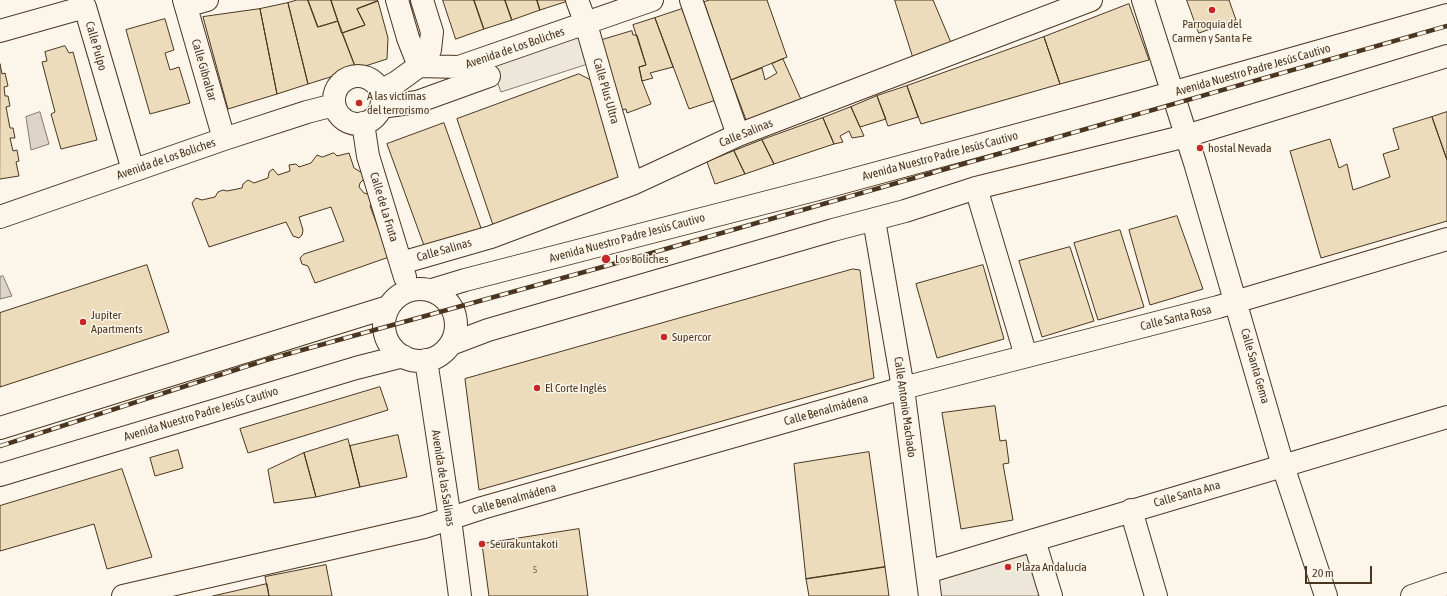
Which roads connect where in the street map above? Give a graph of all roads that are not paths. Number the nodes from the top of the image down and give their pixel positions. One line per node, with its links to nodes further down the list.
1 (207, 0): 9 (street)
2 (397, 0): 14 (street)
3 (422, 0): 14 (street)
4 (577, 0): 11 (street, Calle Plus Ultra)
5 (652, 0): 11 (street, Avenida de Los Boliches)
6 (691, 0): 20 (street)
7 (1091, 0): 20 (street, Calle Salinas)
8 (1143, 0): 16 (street, Calle Santa Gema)
9 (185, 3): 22 (street, Calle Gibraltar)
10 (1447, 15): 16 (street, Avenida Nuestro Padre Jesús Cautivo)
11 (586, 24): 14 (street, Avenida de Los Boliches); 24 (street, Calle Plus Ultra)
12 (0, 31): 23 (street, Calle Pulpo)
13 (1447, 56): 21 (street)
14 (418, 66): 17 (street)
15 (489, 76): 17 (street)
16 (1173, 92): 21 (street, Calle Santa Gema); 31 (street, Avenida Nuestro Padre Jesús Cautivo)
17 (381, 99): 18 (street); 19 (street)
18 (334, 105): 19 (street); 22 (street, Avenida de Los Boliches)
19 (363, 123): 29 (street, Calle de La Fruta)
20 (738, 135): 24 (street, Calle Salinas)
21 (1186, 136): 25 (street); 32 (street, Calle Santa Gema)
22 (224, 140): 23 (street, Avenida de Los Boliches)
23 (133, 170): 26 (street, Avenida de Los Boliches)
24 (632, 184): 29 (street, Calle Salinas)
25 (976, 188): 27 (street); 36 (street)
26 (0, 217)
27 (874, 220): 34 (street); 38 (street, Calle Antonio Machado)
28 (1447, 239): 32 (street, Calle Santa Rosa)
29 (401, 263): 30 (street, Calle de La Fruta)
30 (408, 290): 31 (street); 33 (street)
31 (432, 290): 34 (street)
32 (1236, 302): 36 (street, Calle Santa Rosa); 41 (street, Calle Santa Gema)
33 (388, 307): 35 (street); 40 (street)
34 (451, 344): 37 (street)
35 (403, 356): 37 (street); 42 (street, Avenida Nuestro Padre Jesús Cautivo)
36 (1026, 356): 38 (street, Calle Santa Rosa)
37 (426, 360): 44 (street, Avenida de las Salinas)
38 (903, 388): 44 (street, Calle Benalmádena); 46 (street, Calle Antonio Machado)
39 (1447, 417): 41 (street, Calle Santa Ana)
40 (0, 428)
41 (1284, 466): 43 (street, Calle Santa Ana); 53 (street, Calle Santa Gema)
42 (0, 475)
43 (1131, 510): 45 (street, Calle Santa Ana); 52 (street)
44 (450, 519): 48 (street, Calle Benalmádena); 49 (street, Avenida de las Salinas)
45 (1034, 540): 46 (street, Calle Santa Ana); 51 (street)
46 (927, 572): 50 (street, Calle Antonio Machado)
47 (1447, 584): 54 (street)
48 (122, 596)
49 (460, 596)
50 (930, 596)
51 (1051, 596)
52 (1156, 596)
53 (1326, 596)
54 (1412, 596)

